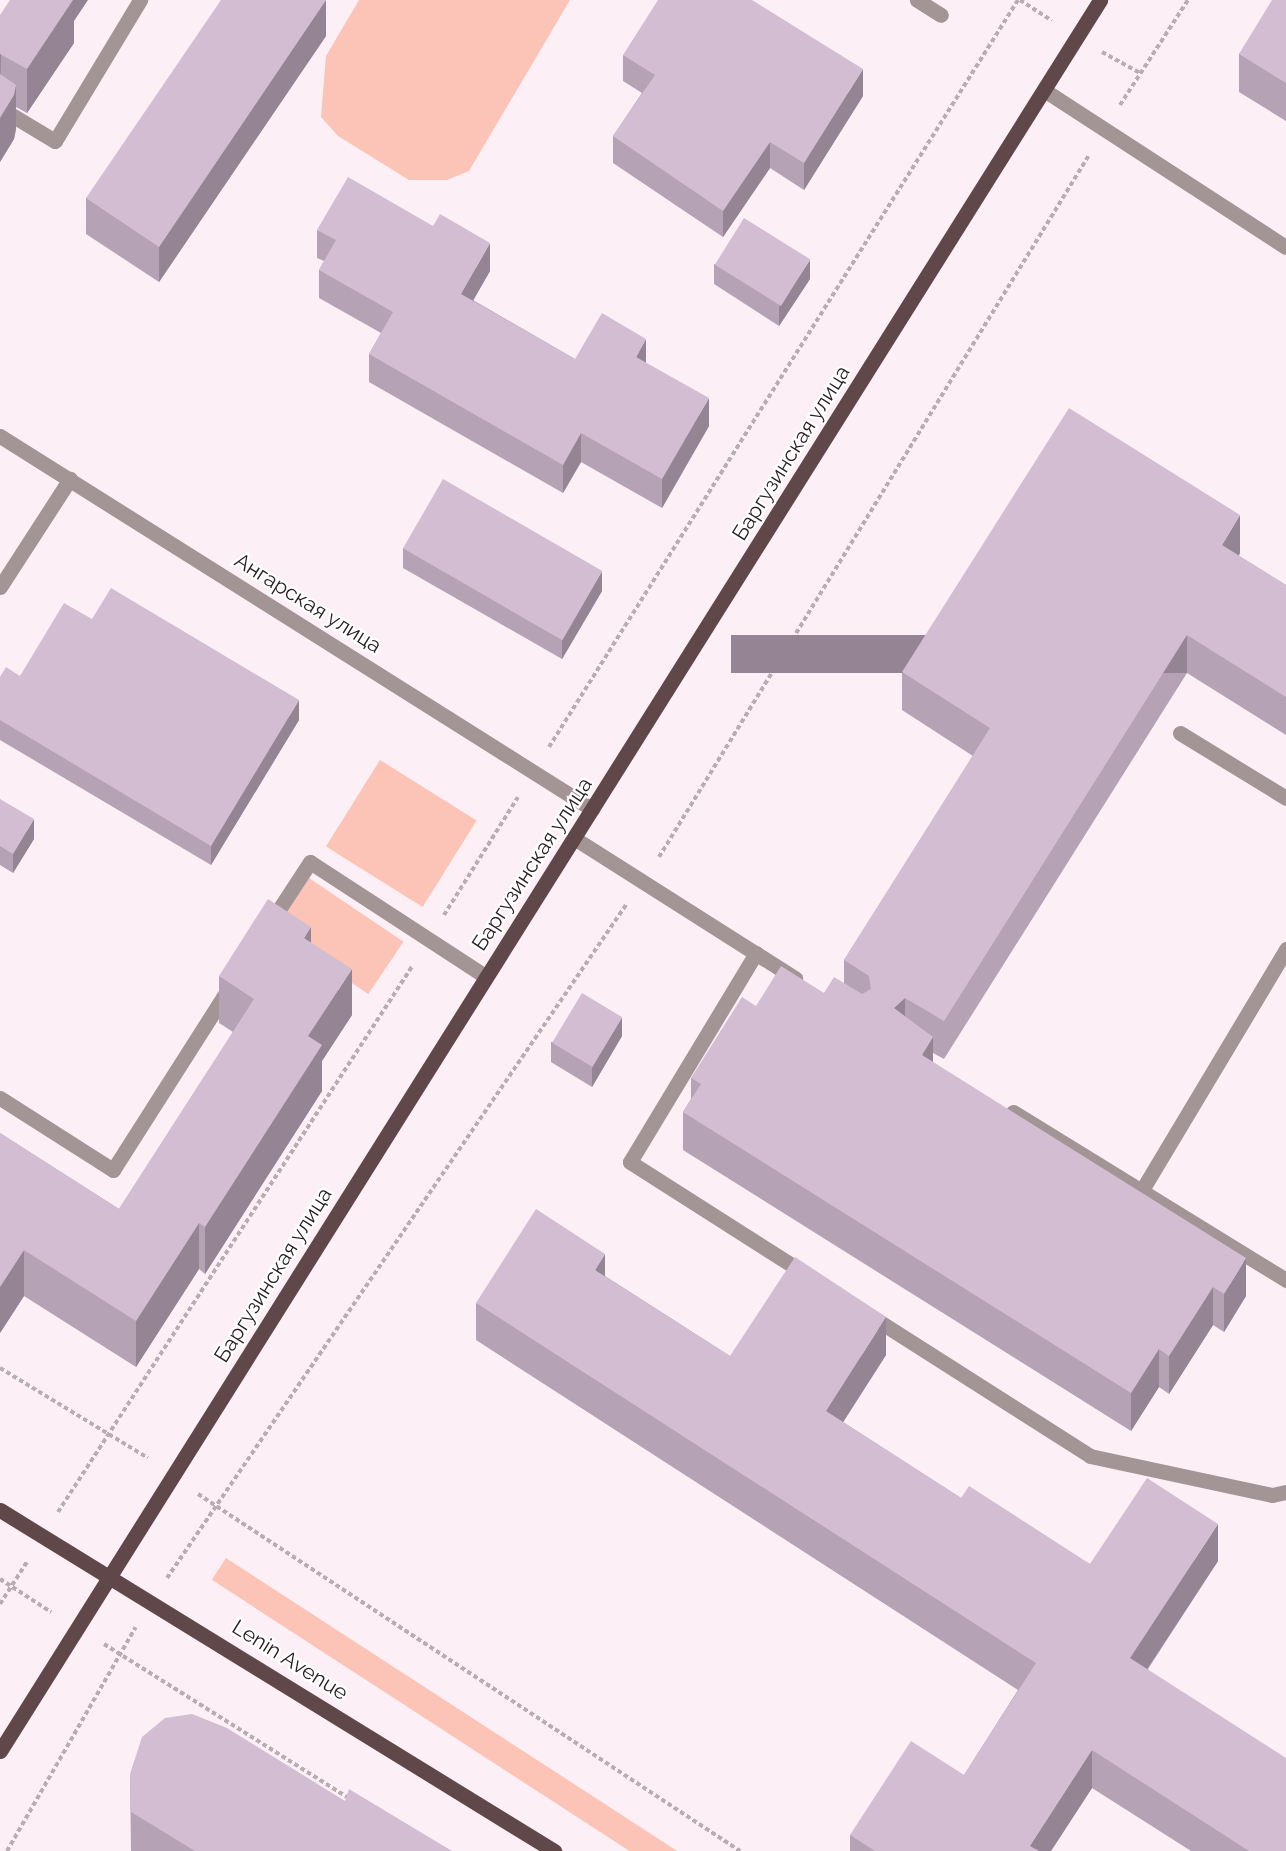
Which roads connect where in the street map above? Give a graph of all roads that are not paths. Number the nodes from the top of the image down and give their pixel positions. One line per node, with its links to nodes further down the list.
1 (140, 0): 6 (street)
2 (917, 0): 4 (street)
3 (1100, 0): 5 (main road, Баргузинская улица)
4 (940, 15)
5 (1044, 90): 7 (street); 13 (main road, Баргузинская улица)
6 (0, 108)
7 (1286, 247)
8 (0, 436): 9 (street, Ангарская улица)
9 (70, 479): 10 (street); 13 (street, Ангарская улица)
10 (0, 587)
11 (1180, 733): 12 (street)
12 (1286, 798)
13 (592, 809): 14 (main road, Баргузинская улица)
14 (574, 838): 17 (street); 19 (main road, Баргузинская улица)
15 (259, 941): 19 (street)
16 (1286, 949): 23 (street)
17 (756, 953): 20 (street); 25 (street)
18 (240, 971): 21 (street)
19 (485, 976): 29 (main road, Баргузинская улица)
20 (815, 990)
21 (0, 1098)
22 (993, 1100): 23 (street)
23 (1142, 1190): 24 (street)
24 (1286, 1280)
25 (820, 1283)
26 (850, 1302): 27 (street)
27 (1286, 1492)
28 (0, 1510): 29 (main road, Lenin Avenue)
29 (109, 1576): 30 (main road, Баргузинская улица); 31 (main road, Lenin Avenue)
30 (0, 1751)
31 (554, 1851)

